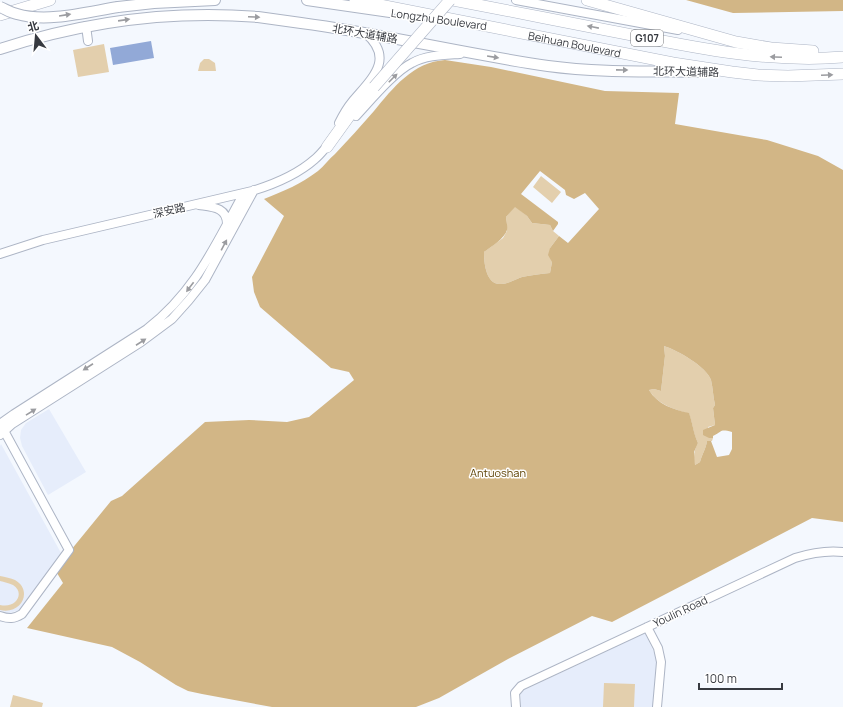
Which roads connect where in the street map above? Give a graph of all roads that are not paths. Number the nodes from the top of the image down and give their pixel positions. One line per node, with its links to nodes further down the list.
1 (50, 0): 9 (highway)
2 (215, 0): 8 (main road, one-way to 2, bridge)
3 (307, 0): 11 (main road, Longzhu Boulevard)
4 (355, 0): 11 (highway, Beihuan Boulevard / G107)
5 (452, 0): 17 (highway, Beihuan Boulevard / G107, one-way to 5); 20 (highway, bridge)
6 (516, 0): 13 (street)
7 (587, 0): 13 (highway)
8 (0, 7)
9 (0, 15)
10 (86, 26): 12 (main road, 北环大道辅路, one-way to 12); 14 (street); 15 (main road, 北环大道辅路)
11 (500, 28): 18 (highway, Beihuan Boulevard / G107)
12 (364, 33): 16 (main road, 北环大道辅路); 20 (street)
13 (706, 34): 17 (highway)
14 (88, 41)
15 (0, 49)
16 (469, 53): 18 (main road, 北环大道辅路, one-way to 18); 20 (street, 深安路, one-way to 16)
17 (843, 55)
18 (732, 72): 19 (highway, Beihuan Boulevard / G107, one-way to 19)
19 (843, 74)
20 (327, 146): 21 (street, 深安路)
21 (254, 190): 22 (street, 深安路); 26 (street, one-way to 21)
22 (244, 193): 23 (street, 深安路); 24 (street)
23 (195, 204): 24 (street); 25 (street, 深安路)
24 (227, 224): 26 (street, one-way to 26)
25 (0, 254)
26 (1, 429): 28 (street)
27 (843, 552): 29 (street, Youlin Road)
28 (0, 616)
29 (646, 627): 30 (street, Youlin Road); 31 (street)
30 (516, 707)
31 (656, 707)

